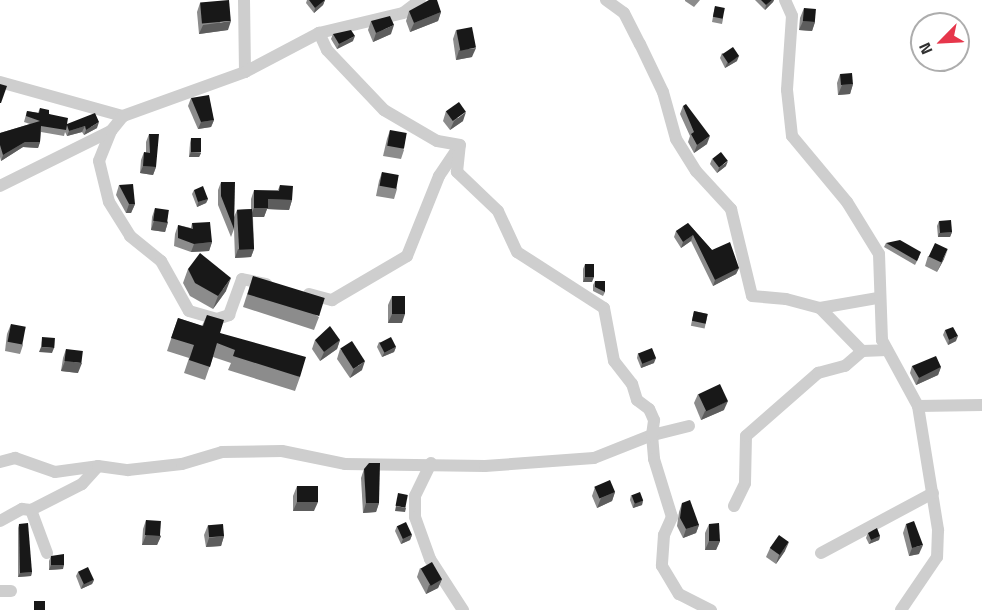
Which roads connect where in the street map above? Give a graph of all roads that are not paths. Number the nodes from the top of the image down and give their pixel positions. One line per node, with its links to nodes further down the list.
1 (244, 0): 6 (street)
2 (420, 0): 5 (street)
3 (606, 0): 15 (street)
4 (786, 0): 14 (street)
5 (319, 33): 6 (street); 10 (street)
6 (245, 72): 8 (street)
7 (0, 82): 8 (street)
8 (123, 116): 9 (street)
9 (111, 131): 11 (street); 12 (street)
10 (460, 145): 13 (street); 21 (street)
11 (0, 186)
12 (279, 287)
13 (300, 292)
14 (878, 298): 15 (street); 16 (street)
15 (820, 308): 17 (street)
16 (887, 350): 17 (street); 19 (street)
17 (862, 351): 26 (street)
18 (982, 405): 19 (street)
19 (918, 406): 25 (street)
20 (689, 426): 21 (street)
21 (652, 435): 23 (street); 32 (street)
22 (0, 462): 24 (street)
23 (431, 463): 24 (street); 31 (street)
24 (98, 466): 27 (street)
25 (933, 493): 29 (street); 33 (street)
26 (734, 506)
27 (31, 510): 28 (street); 30 (street)
28 (0, 522)
29 (821, 553)
30 (47, 554)
31 (463, 610)
32 (711, 610)
33 (901, 610)

